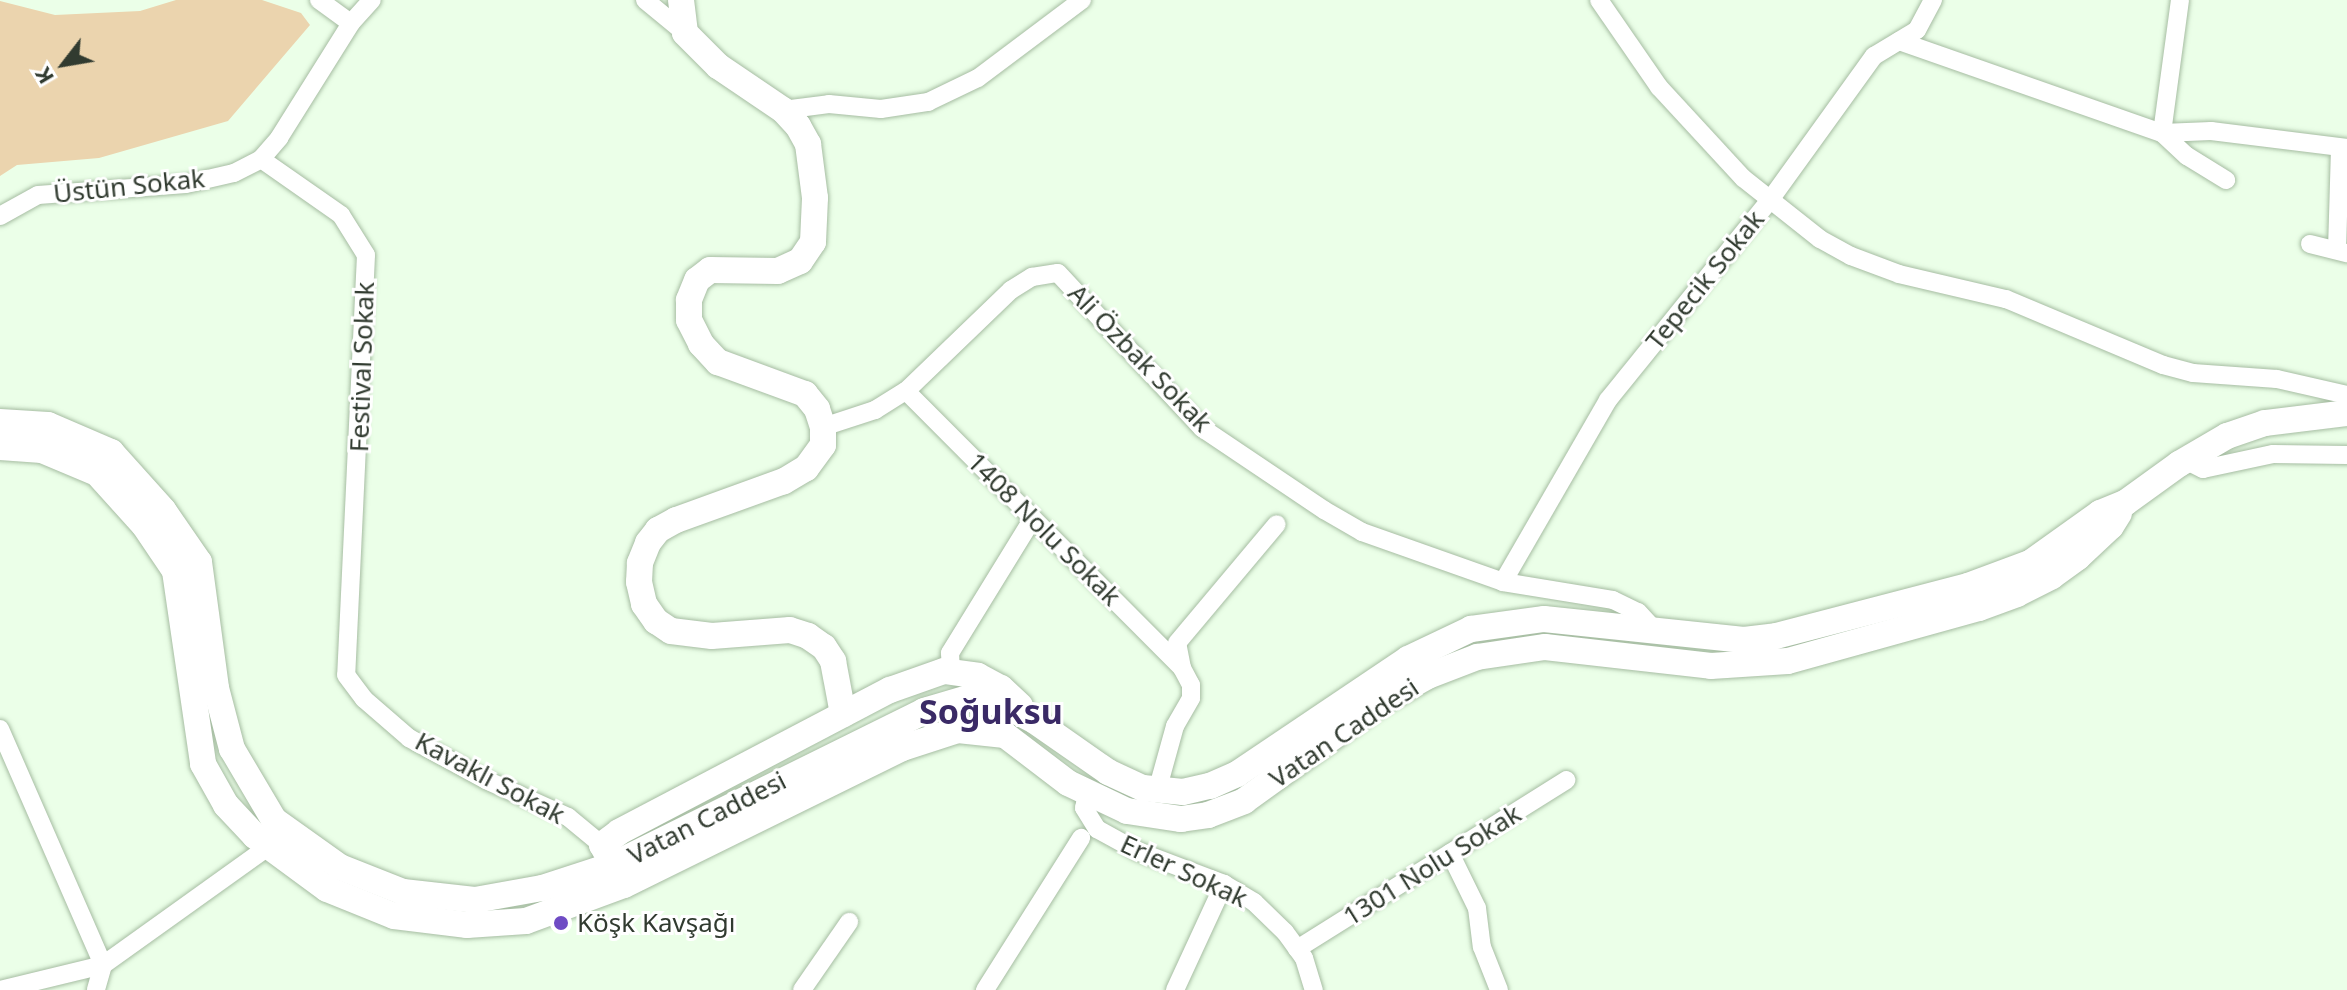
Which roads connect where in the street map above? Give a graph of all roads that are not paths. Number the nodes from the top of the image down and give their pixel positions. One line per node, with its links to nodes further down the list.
1 (319, 0): 9 (street)
2 (372, 0): 9 (street)
3 (645, 0): 10 (street)
4 (681, 0): 10 (street)
5 (1082, 0): 12 (street)
6 (1599, 0): 17 (street)
7 (1933, 0): 11 (street, Tepecik Sokak)
8 (2180, 0): 13 (street)
9 (351, 23): 15 (street)
10 (685, 33): 12 (street)
11 (1899, 41): 13 (street); 17 (street, Tepecik Sokak)
12 (783, 110): 25 (street)
13 (2162, 133): 14 (street); 16 (street)
14 (2344, 148): 20 (street)
15 (261, 159): 18 (street, Üstün Sokak); 36 (street, Festival Sokak)
16 (2226, 180)
17 (1770, 200): 22 (street); 32 (street, Tepecik Sokak)
18 (0, 216)
19 (2310, 244): 20 (street)
20 (2342, 252)
21 (906, 391): 25 (street, Ali Özbak Sokak); 30 (street, 1408 Nolu Sokak); 32 (street, Ali Özbak Sokak)
22 (2347, 395)
23 (2347, 413): 28 (street, Vatan Caddesi)
24 (0, 422): 46 (street, Vatan Caddesi)
25 (823, 427): 37 (street)
26 (0, 447): 44 (street, Vatan Caddesi)
27 (2347, 455): 28 (street)
28 (2185, 460): 29 (street, Vatan Caddesi)
29 (2125, 503): 33 (street, Vatan Caddesi); 42 (street, Vatan Caddesi)
30 (1033, 518): 34 (street, 1408 Nolu Sokak); 35 (street)
31 (1277, 524): 34 (street)
32 (1503, 582): 33 (street, Ali Özbak Sokak)
33 (1655, 630): 41 (street, Vatan Caddesi)
34 (1182, 668): 41 (street)
35 (951, 672): 37 (street); 38 (street)
36 (346, 675): 46 (street, Kavaklı Sokak)
37 (843, 714): 46 (street)
38 (1035, 721): 41 (street, Vatan Caddesi); 46 (street, Vatan Caddesi)
39 (0, 729): 50 (street)
40 (1566, 780): 45 (street, 1301 Nolu Sokak)
41 (1157, 791): 42 (street)
42 (1087, 793): 46 (street, Vatan Caddesi); 47 (street, Erler Sokak)
43 (1081, 838): 54 (street)
44 (268, 847): 46 (street, Vatan Caddesi); 50 (street)
45 (1450, 853): 49 (street, 1301 Nolu Sokak); 57 (street)
46 (613, 865)
47 (1224, 884): 49 (street, Erler Sokak); 55 (street)
48 (849, 922): 53 (street)
49 (1297, 949): 56 (street, Erler Sokak)
50 (103, 965): 51 (street); 52 (street)
51 (0, 990)
52 (96, 990)
53 (802, 990)
54 (985, 990)
55 (1175, 990)
56 (1314, 990)
57 (1499, 990)

